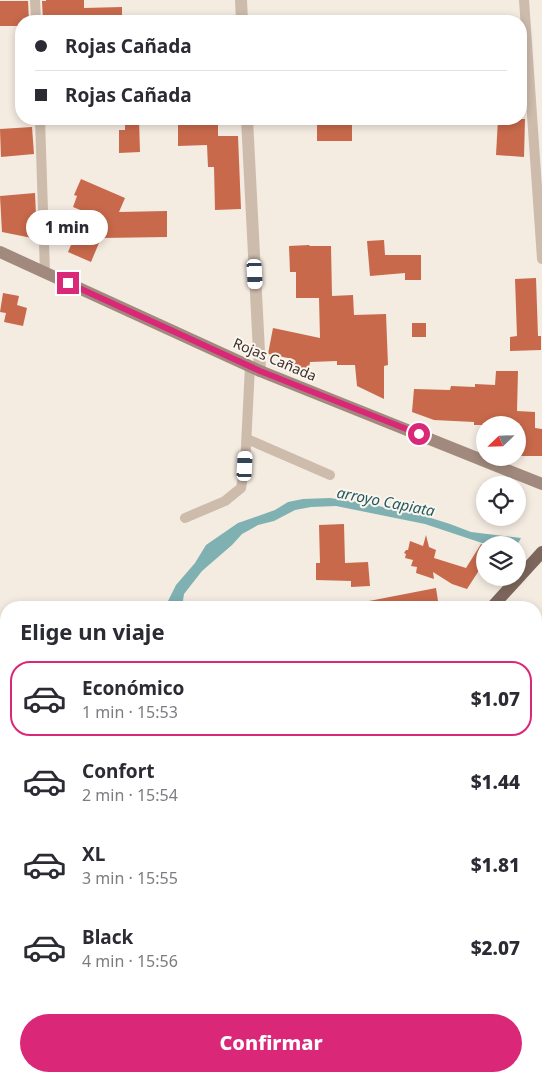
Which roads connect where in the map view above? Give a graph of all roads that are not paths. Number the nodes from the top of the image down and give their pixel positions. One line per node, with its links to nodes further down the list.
1 (35, 0): 4 (lane)
2 (241, 0): 5 (street)
3 (524, 0): 6 (lane)
4 (36, 15)
5 (242, 15)
6 (525, 15)
7 (527, 43): 11 (lane)
8 (40, 125): 12 (lane)
9 (247, 125): 13 (street)
10 (0, 252): 12 (main road, Rojas Cañada)
11 (542, 259)
12 (45, 273): 13 (main road, Rojas Cañada)
13 (255, 368): 14 (lane); 16 (main road, Rojas Cañada)
14 (247, 439): 15 (lane); 17 (lane)
15 (330, 475)
16 (542, 484)
17 (184, 518)
18 (542, 552): 19 (main road)
19 (497, 601)

